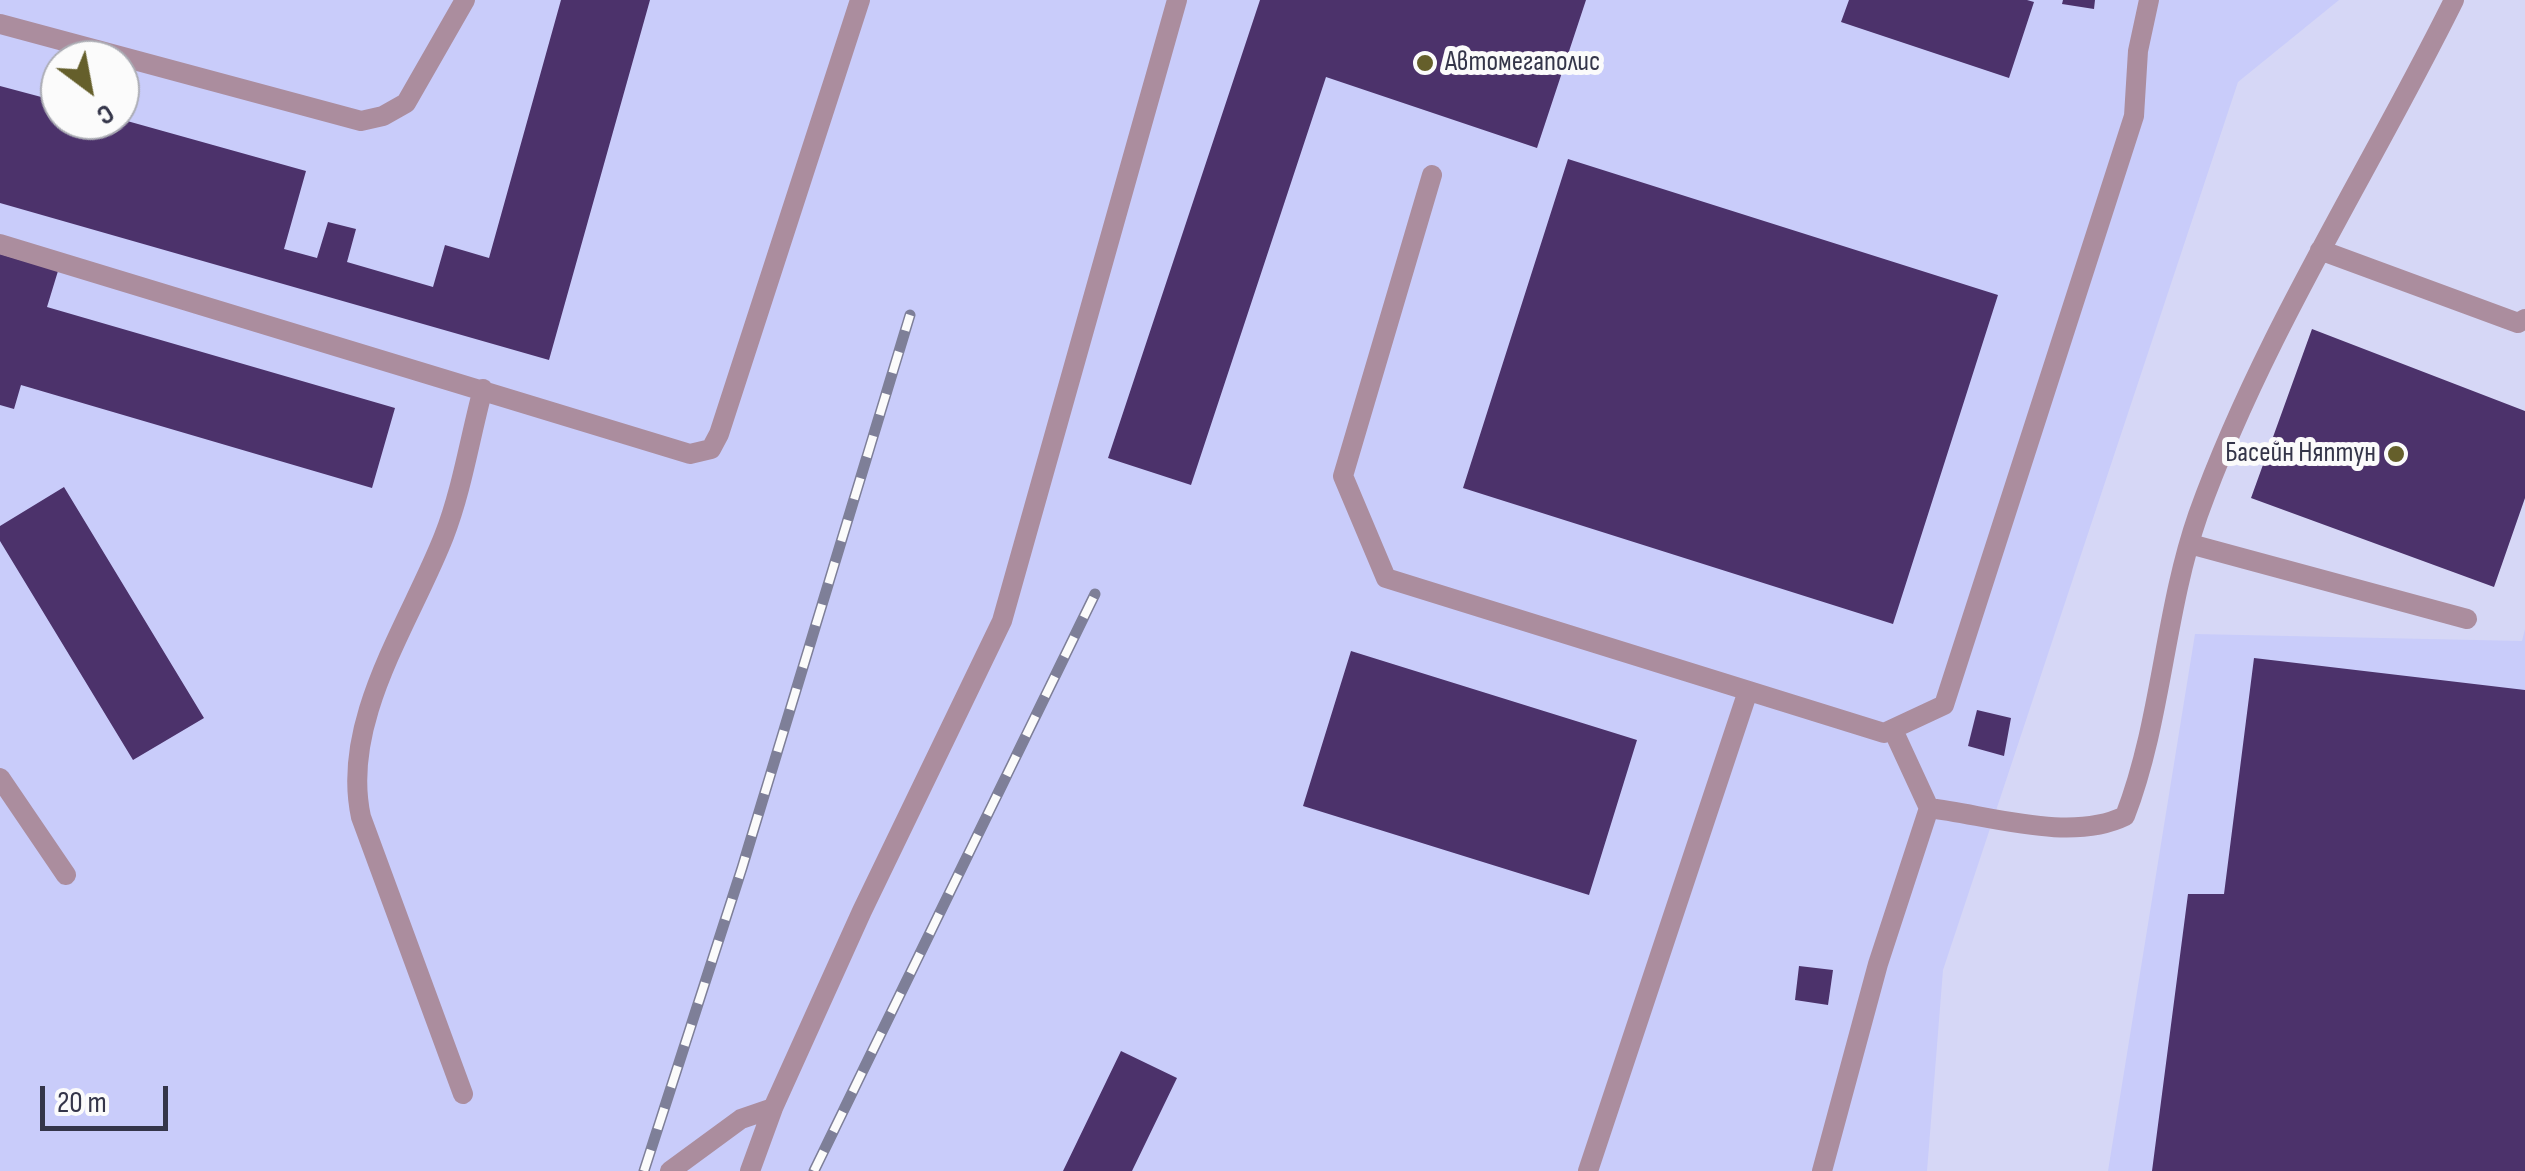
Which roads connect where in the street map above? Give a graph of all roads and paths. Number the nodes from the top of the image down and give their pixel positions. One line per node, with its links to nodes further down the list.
1 (466, 0): 6 (lane)
2 (860, 0): 11 (lane)
3 (1177, 0): 20 (lane)
4 (2149, 0): 15 (lane)
5 (2454, 0): 9 (lane)
6 (0, 24)
7 (1432, 175): 14 (lane)
8 (0, 244): 11 (lane)
9 (2320, 250): 10 (lane); 12 (lane)
10 (2525, 319)
11 (483, 388): 19 (lane)
12 (2190, 544): 13 (lane); 17 (lane)
13 (2467, 619)
14 (1748, 691): 15 (lane); 23 (lane)
15 (1892, 730): 17 (lane)
16 (0, 778): 18 (lane)
17 (1928, 808): 24 (lane)
18 (66, 875)
19 (463, 1094)
20 (773, 1108): 21 (lane); 22 (lane)
21 (670, 1171)
22 (750, 1171)
23 (1588, 1171)
24 (1822, 1171)

